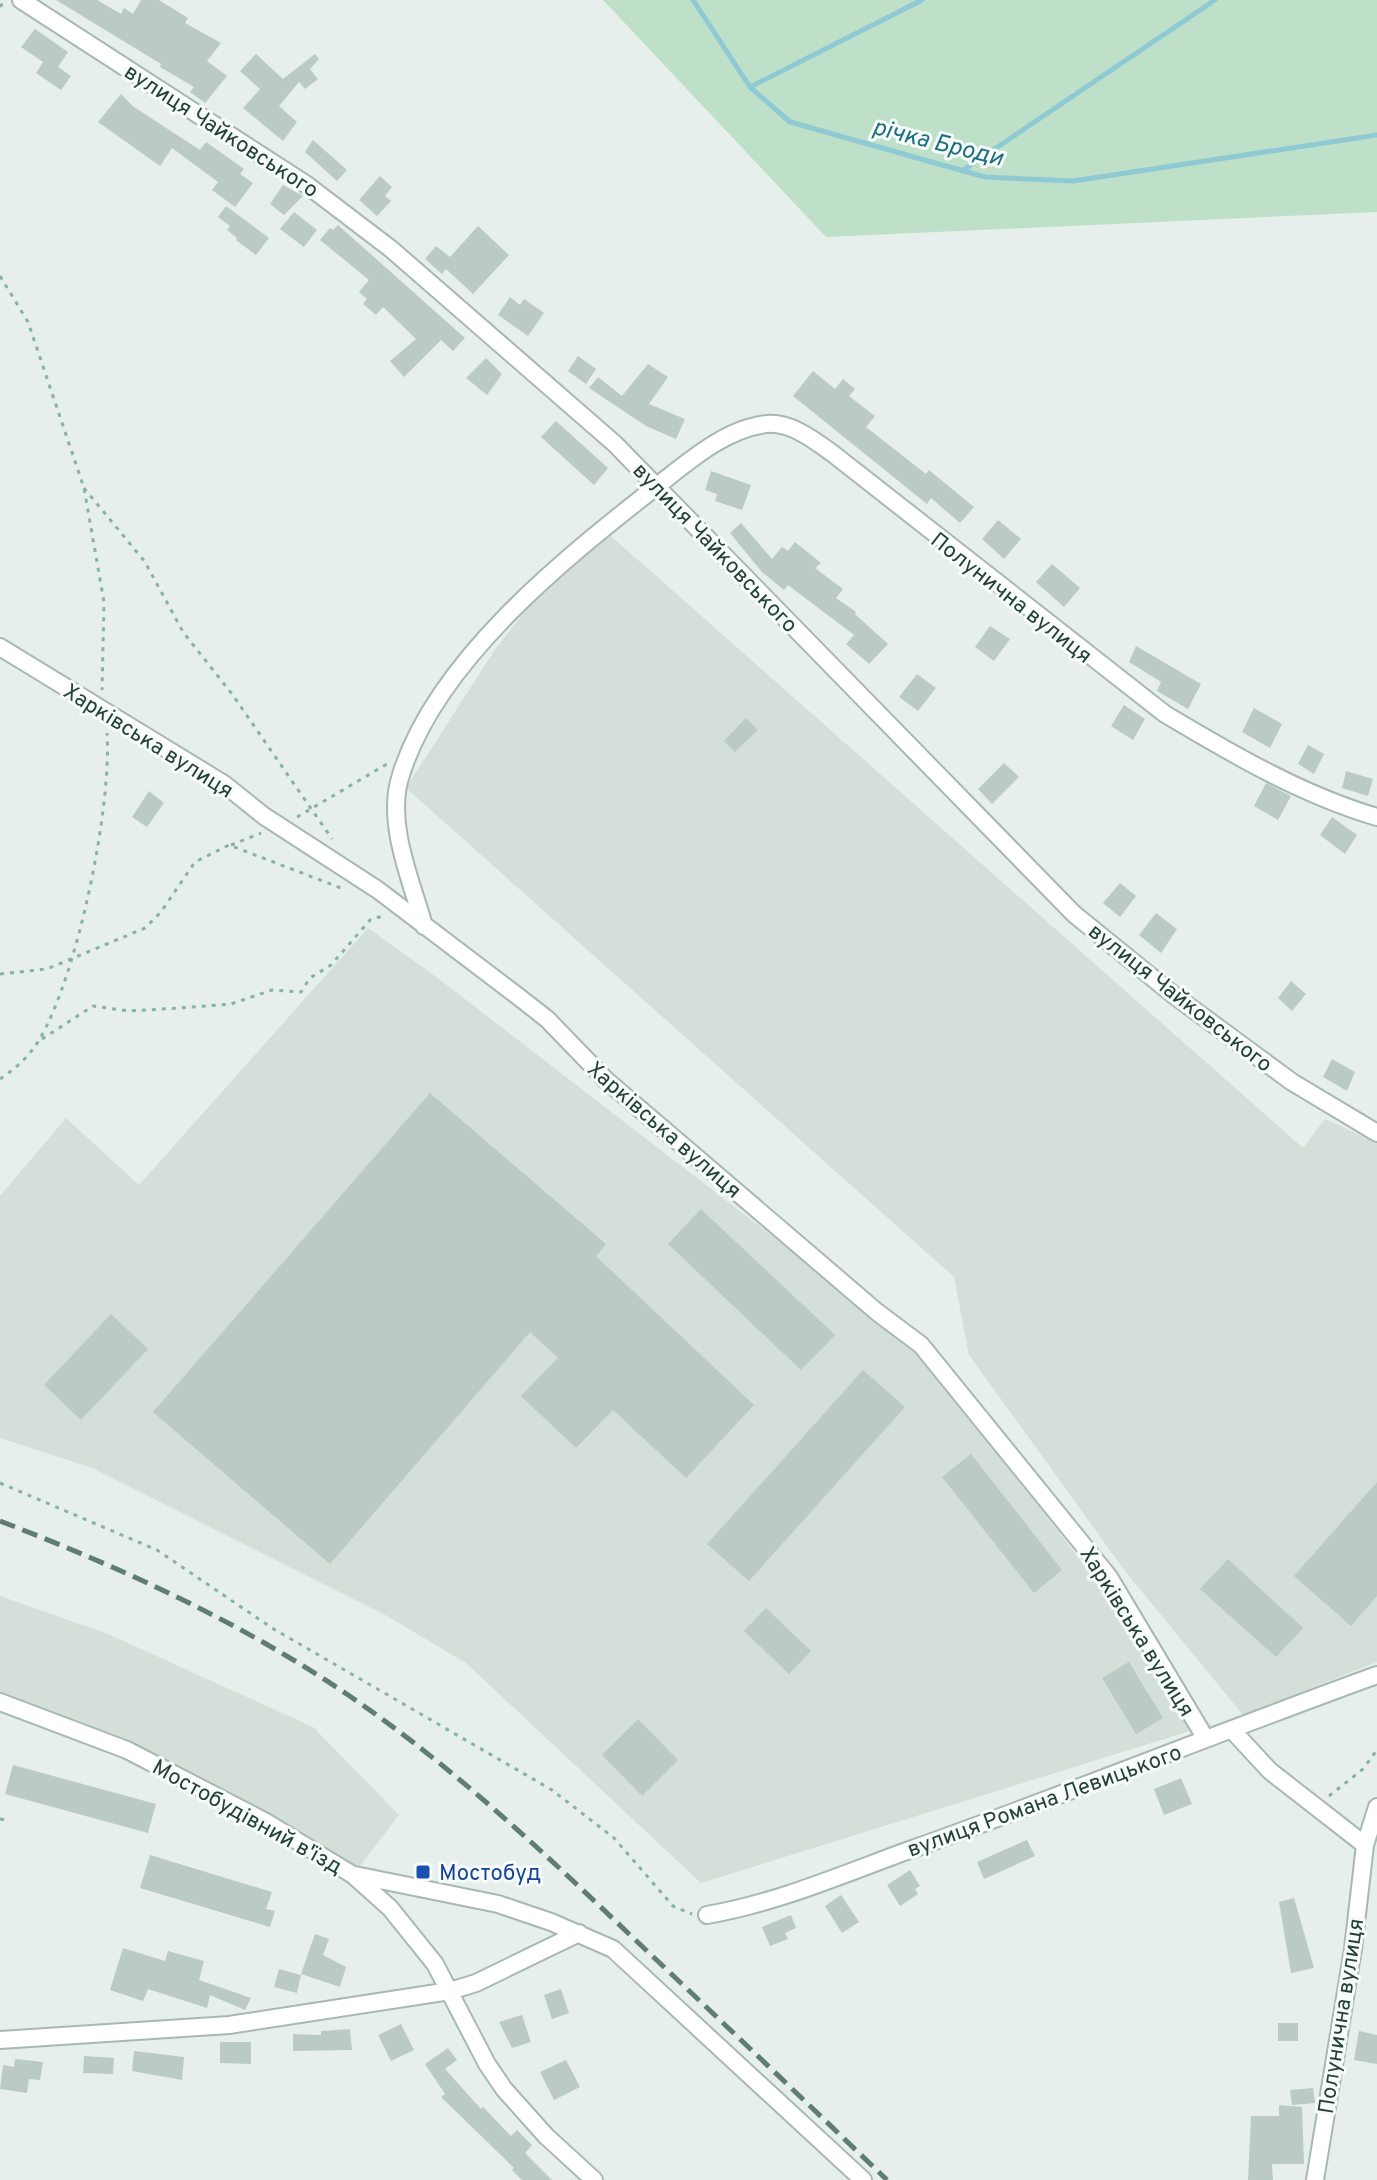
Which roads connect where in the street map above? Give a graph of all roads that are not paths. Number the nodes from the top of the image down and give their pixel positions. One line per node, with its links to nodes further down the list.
1 (21, 0): 2 (street, вулиця Чайковського)
2 (658, 486): 4 (street, Полунична вулиця); 5 (street, Полунична вулиця); 6 (street, вулиця Чайковського)
3 (0, 647): 5 (street, Харківська вулиця)
4 (1377, 817)
5 (424, 926): 10 (street, Харківська вулиця)
6 (1377, 1133)
7 (1377, 1675): 9 (street, вулиця Романа Левицького)
8 (0, 1702): 13 (street, Мостобудівний в'їзд)
9 (1232, 1730): 10 (street, вулиця Романа Левицького); 12 (street)
10 (1206, 1739): 14 (street, вулиця Романа Левицького)
11 (1377, 1807): 12 (street, Полунична вулиця)
12 (1365, 1845): 20 (street, Полунична вулиця)
13 (353, 1875): 15 (street); 16 (street, Мостобудівний в'їзд)
14 (707, 1915)
15 (579, 1933): 16 (street); 19 (street)
16 (450, 1991): 17 (street); 18 (street, Мостобудівний в'їзд)
17 (0, 2040)
18 (594, 2180)
19 (863, 2180)
20 (1315, 2180)

